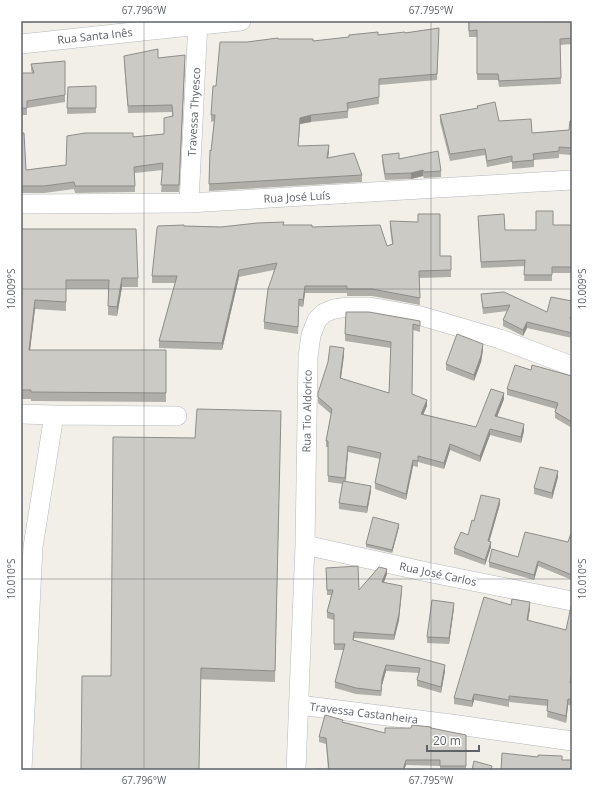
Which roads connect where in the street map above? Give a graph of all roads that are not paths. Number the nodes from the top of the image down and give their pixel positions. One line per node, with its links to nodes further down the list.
1 (241, 21): 2 (street, Rua Santa Inês)
2 (198, 23): 3 (street, Rua Santa Inês); 5 (street, Travessa Thyesco)
3 (21, 44)
4 (572, 180): 5 (street, Rua José Luís)
5 (189, 203): 6 (street, Rua José Luís)
6 (21, 204)
7 (572, 366): 11 (street, Rua Tio Aldorico)
8 (21, 414): 9 (street)
9 (54, 415): 10 (street); 12 (street)
10 (177, 416)
11 (305, 545): 13 (street, Rua José Carlos); 14 (street, Rua Tio Aldorico)
12 (27, 547): 16 (street)
13 (572, 601)
14 (299, 705): 15 (street, Travessa Castanheira); 17 (street, Rua Tio Aldorico)
15 (572, 741)
16 (22, 770)
17 (296, 770)

